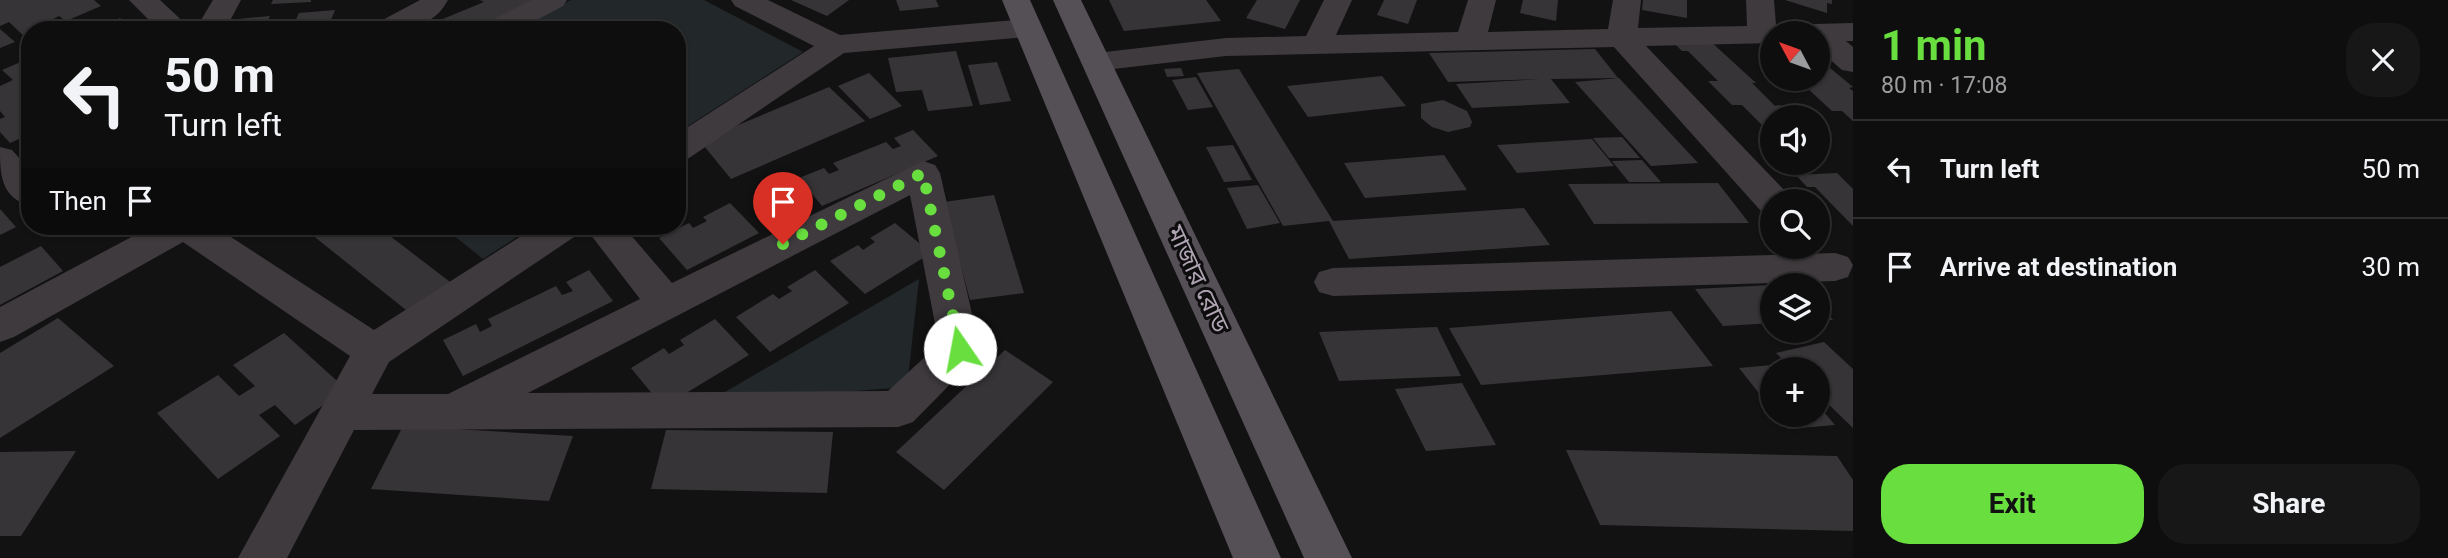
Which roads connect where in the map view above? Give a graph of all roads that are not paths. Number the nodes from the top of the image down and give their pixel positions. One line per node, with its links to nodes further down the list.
1 (143, 0): 12 (street)
2 (227, 0): 13 (street)
3 (434, 0): 14 (street)
4 (553, 0): 15 (street)
5 (746, 0): 24 (street)
6 (1067, 0): 25 (main road, মাজার রোড)
7 (1338, 0): 23 (street)
8 (1482, 0): 21 (street)
9 (1627, 0): 20 (street)
10 (1760, 0): 16 (street)
11 (1021, 14): 24 (street); 43 (main road)
12 (167, 21)
13 (215, 21)
14 (404, 21)
15 (512, 21)
16 (1767, 21)
17 (1830, 32): 18 (street)
18 (1853, 32)
19 (1760, 34): 20 (street)
20 (1622, 38): 21 (street); 30 (street)
21 (1470, 42): 23 (street)
22 (1830, 43): 26 (street)
23 (1317, 44): 25 (street)
24 (836, 45): 27 (street)
25 (1096, 62): 44 (main road, মাজার রোড)
26 (1853, 63)
27 (686, 144)
28 (0, 158): 29 (street)
29 (21, 183)
30 (1762, 189)
31 (166, 235): 38 (street)
32 (200, 235): 39 (street)
33 (550, 235): 39 (street)
34 (610, 235): 37 (street)
35 (1834, 267): 36 (street)
36 (1333, 282)
37 (666, 303): 41 (street); 41 (street)
38 (0, 326)
39 (374, 351): 40 (street)
40 (342, 412): 41 (street); 42 (street)
41 (452, 412)
42 (261, 558)
43 (1257, 558)
44 (1328, 558)

